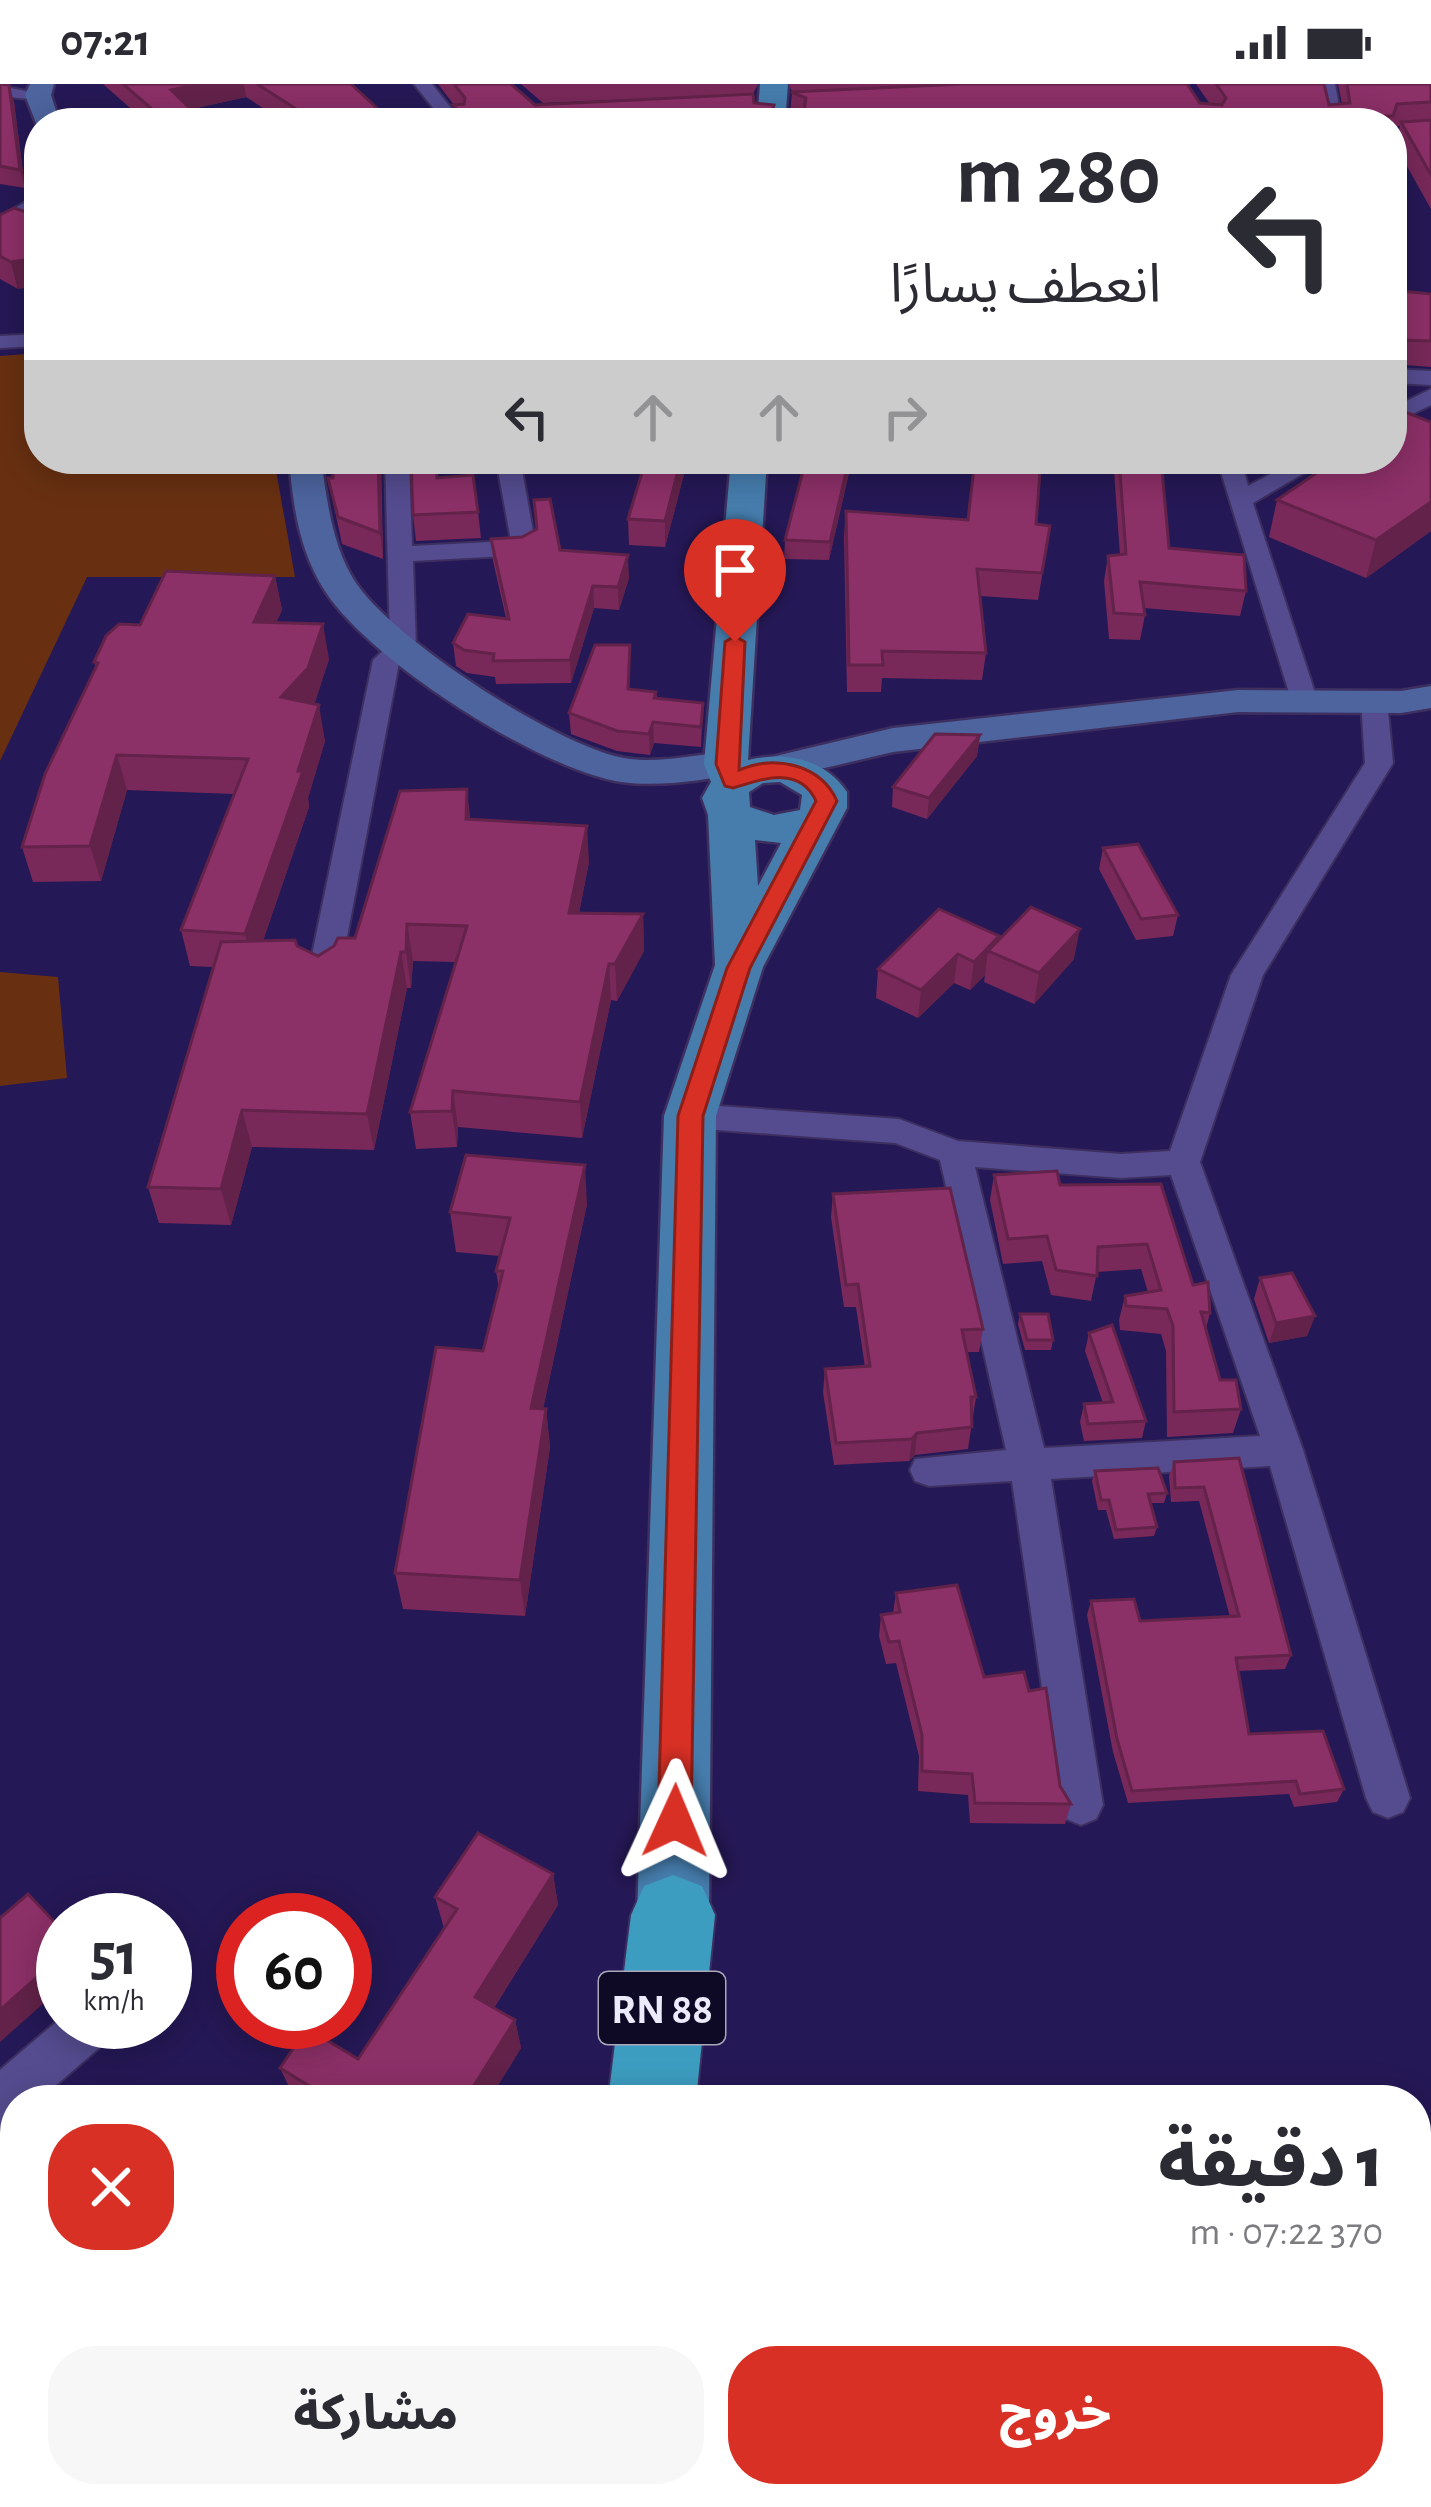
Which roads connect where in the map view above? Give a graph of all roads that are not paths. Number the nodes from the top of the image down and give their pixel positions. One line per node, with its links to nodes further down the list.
1 (423, 84): 4 (street)
2 (40, 90): 3 (street)
3 (0, 91)
4 (442, 108)
5 (307, 474): 13 (street)
6 (397, 474): 12 (street)
7 (511, 474): 12 (street)
8 (749, 474): 18 (main road, RN 88)
9 (1233, 474): 11 (street)
10 (1288, 474): 11 (street)
11 (1240, 500): 15 (street)
12 (400, 554): 13 (street)
13 (404, 647): 18 (street); 21 (street)
14 (1431, 697): 16 (street)
15 (1304, 699): 16 (street); 17 (street)
16 (1374, 701): 24 (street)
17 (893, 740): 18 (street); 19 (street)
18 (740, 782): 19 (main road); 19 (main road); 20 (main road, RN 88)
19 (822, 809): 20 (main road, RN 88)
20 (738, 968): 22 (main road, RN 88)
21 (322, 979)
22 (691, 1116): 23 (street); 30 (main road, RN 88)
23 (956, 1153): 24 (street); 26 (street)
24 (1183, 1162): 25 (street)
25 (1284, 1450): 26 (street); 28 (street)
26 (1029, 1464): 27 (street); 29 (street)
27 (928, 1470)
28 (1388, 1798)
29 (1081, 1805)
30 (673, 1915): 33 (street); 34 (highway, RN 88); 35 (highway, RN 88)
31 (61, 2049): 32 (street)
32 (20, 2085)
33 (624, 2085)
34 (654, 2085)
35 (675, 2085)

